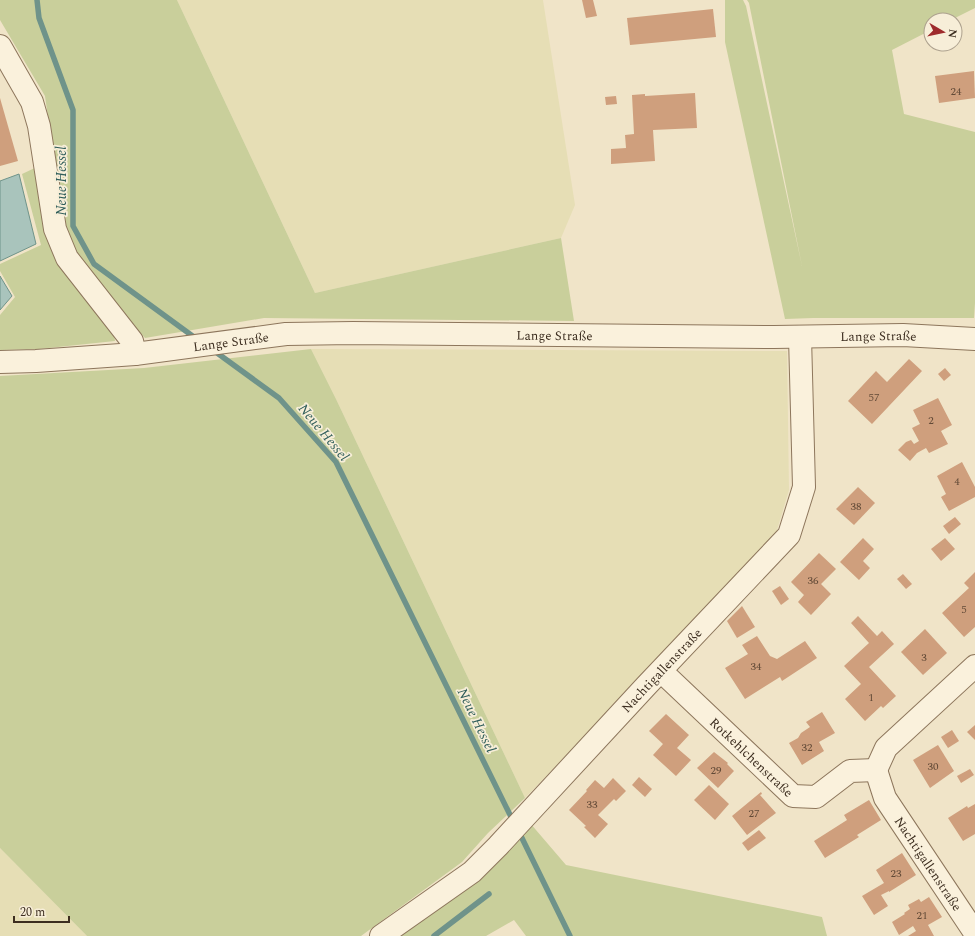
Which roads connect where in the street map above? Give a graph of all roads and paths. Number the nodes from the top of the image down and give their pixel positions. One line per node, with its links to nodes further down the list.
1 (0, 46): 4 (street)
2 (800, 336): 3 (street, Lange Straße); 4 (street, Lange Straße); 7 (street, Nachtigallenstraße)
3 (975, 339)
4 (135, 354): 5 (street, Lange Straße)
5 (0, 362)
6 (975, 666): 8 (street)
7 (660, 671): 8 (street, Rotkehlchenstraße); 10 (street, Nachtigallenstraße)
8 (876, 770): 9 (street, Nachtigallenstraße)
9 (975, 933)
10 (381, 936)

